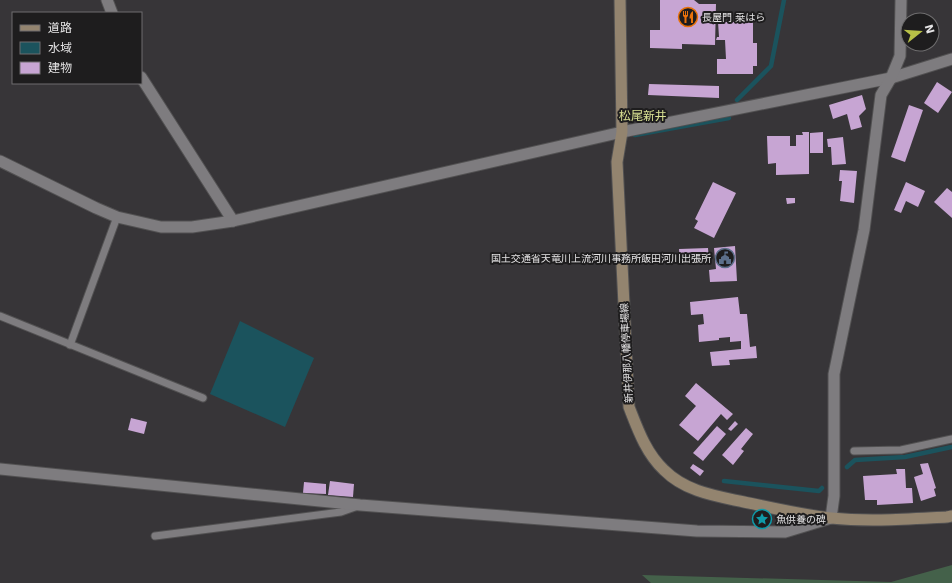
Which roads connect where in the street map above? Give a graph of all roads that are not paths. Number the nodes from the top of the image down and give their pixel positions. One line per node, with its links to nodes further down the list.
1 (106, 0): 4 (street)
2 (620, 0): 8 (main road, 新井伊那八幡停車場線)
3 (901, 0): 6 (street)
4 (112, 12)
5 (952, 58): 6 (street)
6 (891, 78): 8 (street); 20 (street)
7 (142, 79): 11 (street)
8 (622, 132): 11 (street); 20 (main road, 新井伊那八幡停車場線)
9 (0, 161): 10 (street)
10 (118, 217): 11 (street); 13 (lane)
11 (233, 221)
12 (0, 316): 13 (lane)
13 (70, 346): 14 (lane)
14 (203, 398)
15 (952, 438): 16 (lane)
16 (854, 451)
17 (0, 469): 18 (street)
18 (360, 505): 20 (street); 21 (lane)
19 (952, 516): 20 (main road, 新井伊那八幡停車場線)
20 (831, 518)
21 (155, 536)

